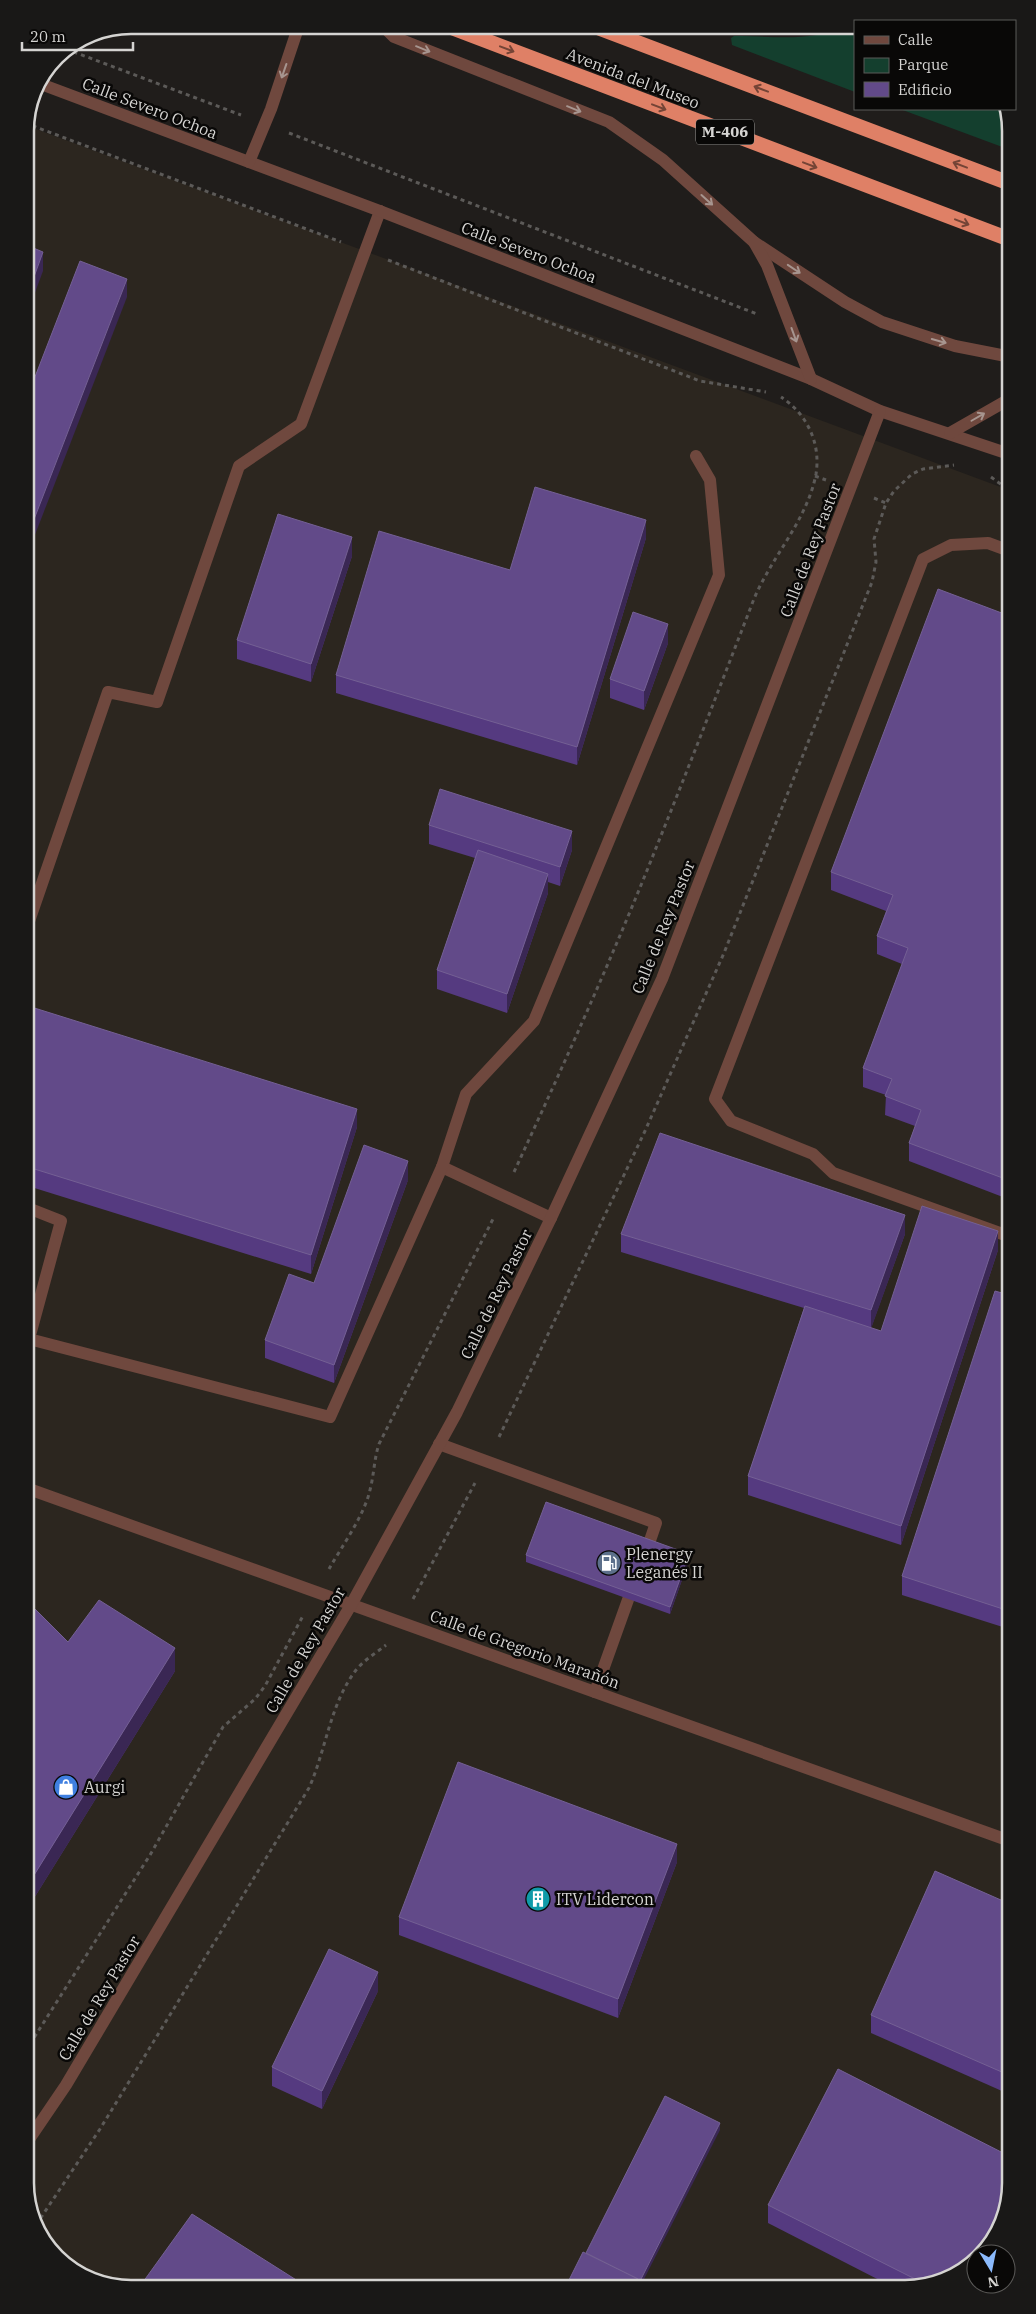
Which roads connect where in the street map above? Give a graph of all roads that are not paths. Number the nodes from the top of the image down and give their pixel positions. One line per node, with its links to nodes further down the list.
1 (296, 34): 6 (street, one-way to 6)
2 (391, 34): 10 (street, one-way to 10)
3 (469, 34): 9 (highway, Avenida del Museo / M-406, one-way to 9)
4 (616, 34): 7 (highway, one-way to 4)
5 (45, 86): 6 (street, Calle Severo Ochoa)
6 (249, 162): 8 (street, Calle Severo Ochoa)
7 (1002, 180)
8 (380, 211): 12 (street, Calle Severo Ochoa); 19 (street)
9 (1002, 236)
10 (754, 242): 11 (street, one-way to 11); 12 (street, one-way to 12)
11 (1002, 355)
12 (811, 379): 14 (street, Calle Severo Ochoa)
13 (1002, 403): 15 (street, one-way to 13)
14 (880, 411): 15 (street, Calle Severo Ochoa); 22 (street, Calle de Rey Pastor)
15 (950, 433): 16 (street, Calle Severo Ochoa)
16 (1002, 452)
17 (696, 456): 20 (street)
18 (1002, 548): 23 (street)
19 (34, 907)
20 (442, 1167): 22 (street); 25 (street)
21 (34, 1210): 24 (street)
22 (551, 1218): 26 (street, Calle de Rey Pastor)
23 (1002, 1234)
24 (34, 1321)
25 (34, 1340)
26 (439, 1444): 28 (street, Calle de Rey Pastor); 29 (street)
27 (34, 1491): 28 (street, Calle de Gregorio Marañón)
28 (351, 1605): 29 (street, Calle de Gregorio Marañón); 31 (street, Calle de Rey Pastor)
29 (595, 1692): 30 (street, Calle de Gregorio Marañón)
30 (1002, 1838)
31 (34, 2132)

